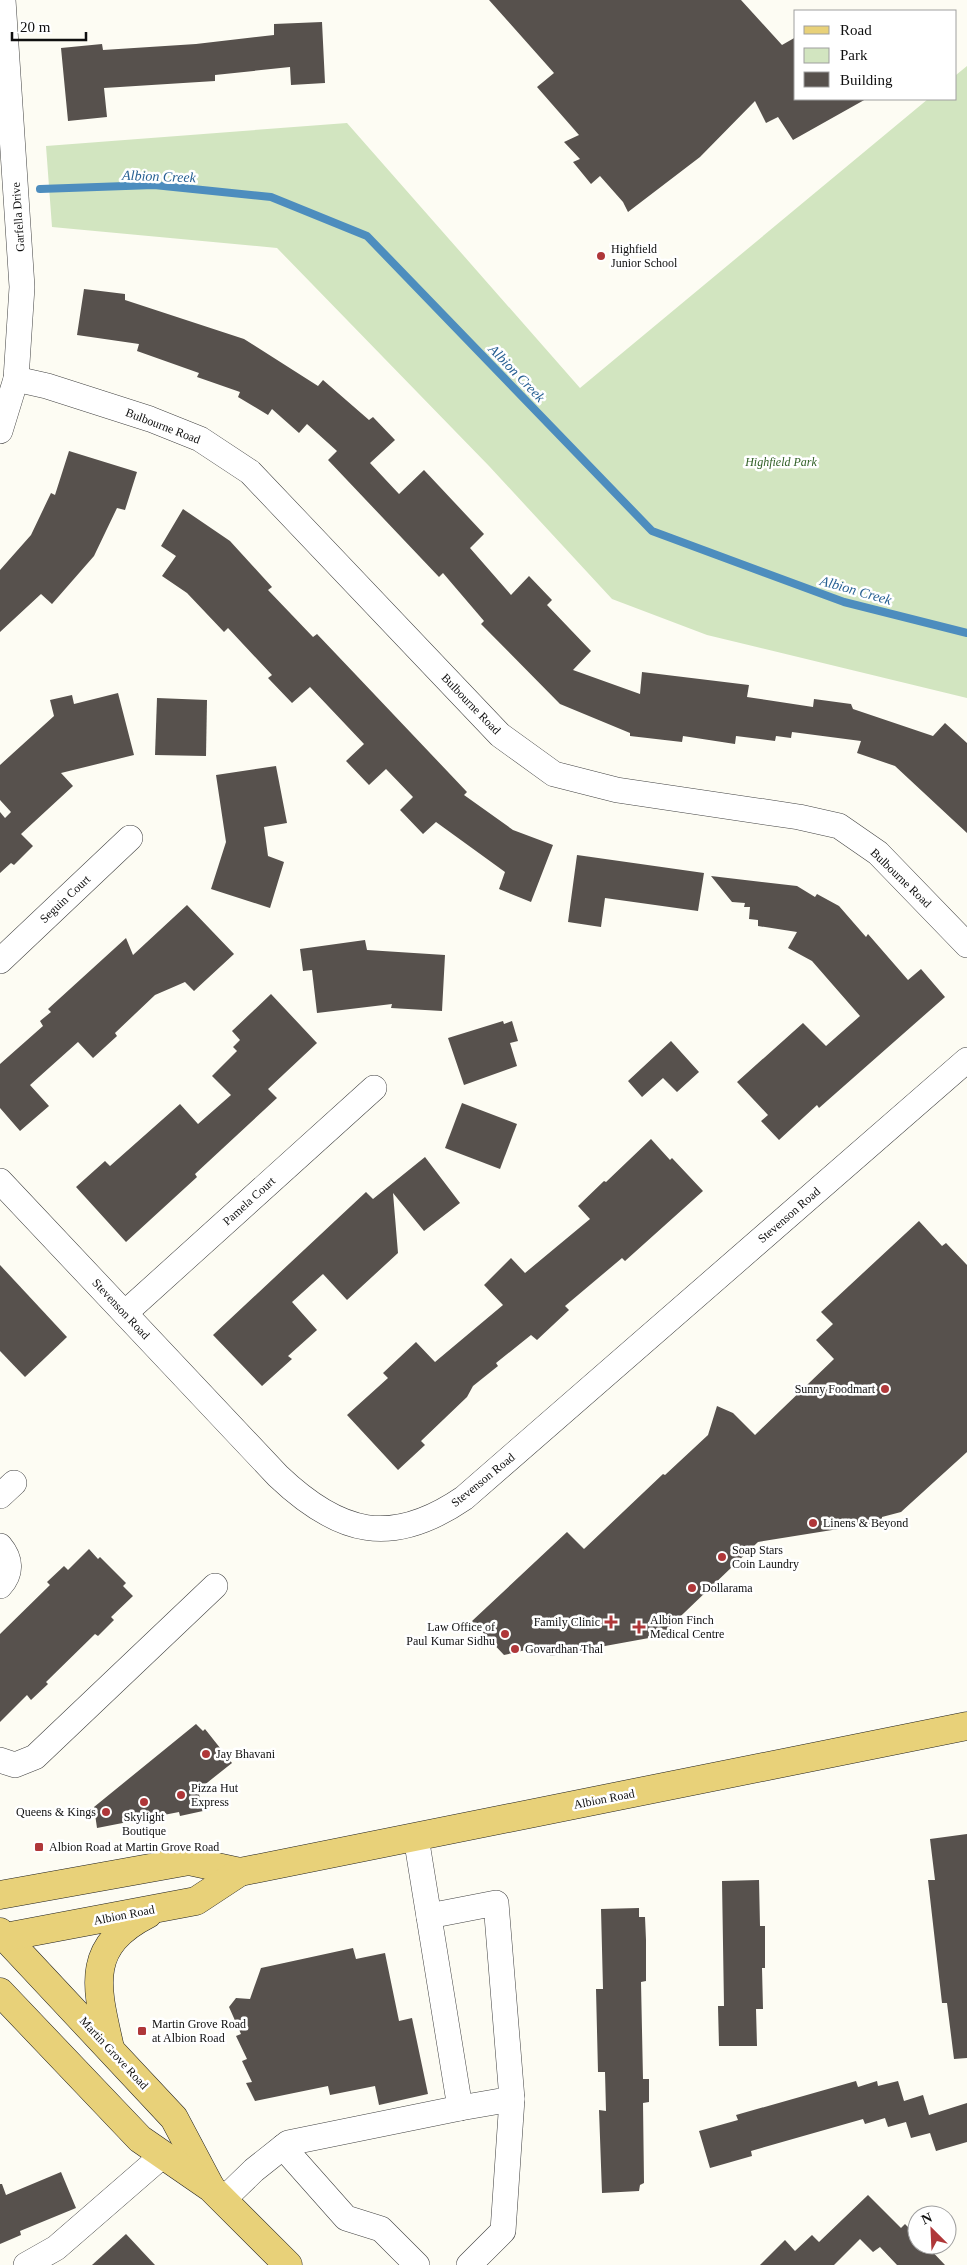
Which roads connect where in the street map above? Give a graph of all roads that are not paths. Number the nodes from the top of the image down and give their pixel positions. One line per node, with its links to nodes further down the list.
1 (3, 0): 2 (street, Garfella Drive)
2 (16, 379): 3 (street, Garfella Drive); 5 (street, Bulbourne Road)
3 (0, 431)
4 (130, 838): 6 (street, Seguin Court)
5 (967, 945)
6 (0, 961)
7 (967, 1060): 10 (street, Stevenson Road)
8 (374, 1088): 10 (street, Pamela Court)
9 (0, 1181): 10 (street, Stevenson Road)
10 (125, 1314)
11 (0, 1546): 12 (street)
12 (0, 1586)
13 (215, 1586): 15 (street)
14 (967, 1726): 16 (main road, Albion Road)
15 (0, 1760)
16 (416, 1837): 17 (main road, Albion Road); 20 (street)
17 (240, 1872): 18 (main road, Albion Road); 19 (main road, Albion Road)
18 (0, 1895)
19 (158, 1908): 21 (main road, Albion Road); 23 (main road)
20 (429, 1916): 24 (street); 25 (street)
21 (2, 1936): 23 (main road, Martin Grove Road)
22 (0, 1992): 27 (main road, Martin Grove Road)
23 (110, 2048): 28 (main road, Martin Grove Road)
24 (512, 2099): 25 (street); 32 (street)
25 (460, 2108): 26 (street)
26 (283, 2147): 28 (street); 31 (street)
27 (162, 2156): 28 (main road, Martin Grove Road); 29 (street)
28 (217, 2194): 30 (main road, Martin Grove Road)
29 (26, 2265)
30 (288, 2265)
31 (417, 2265)
32 (469, 2265)

